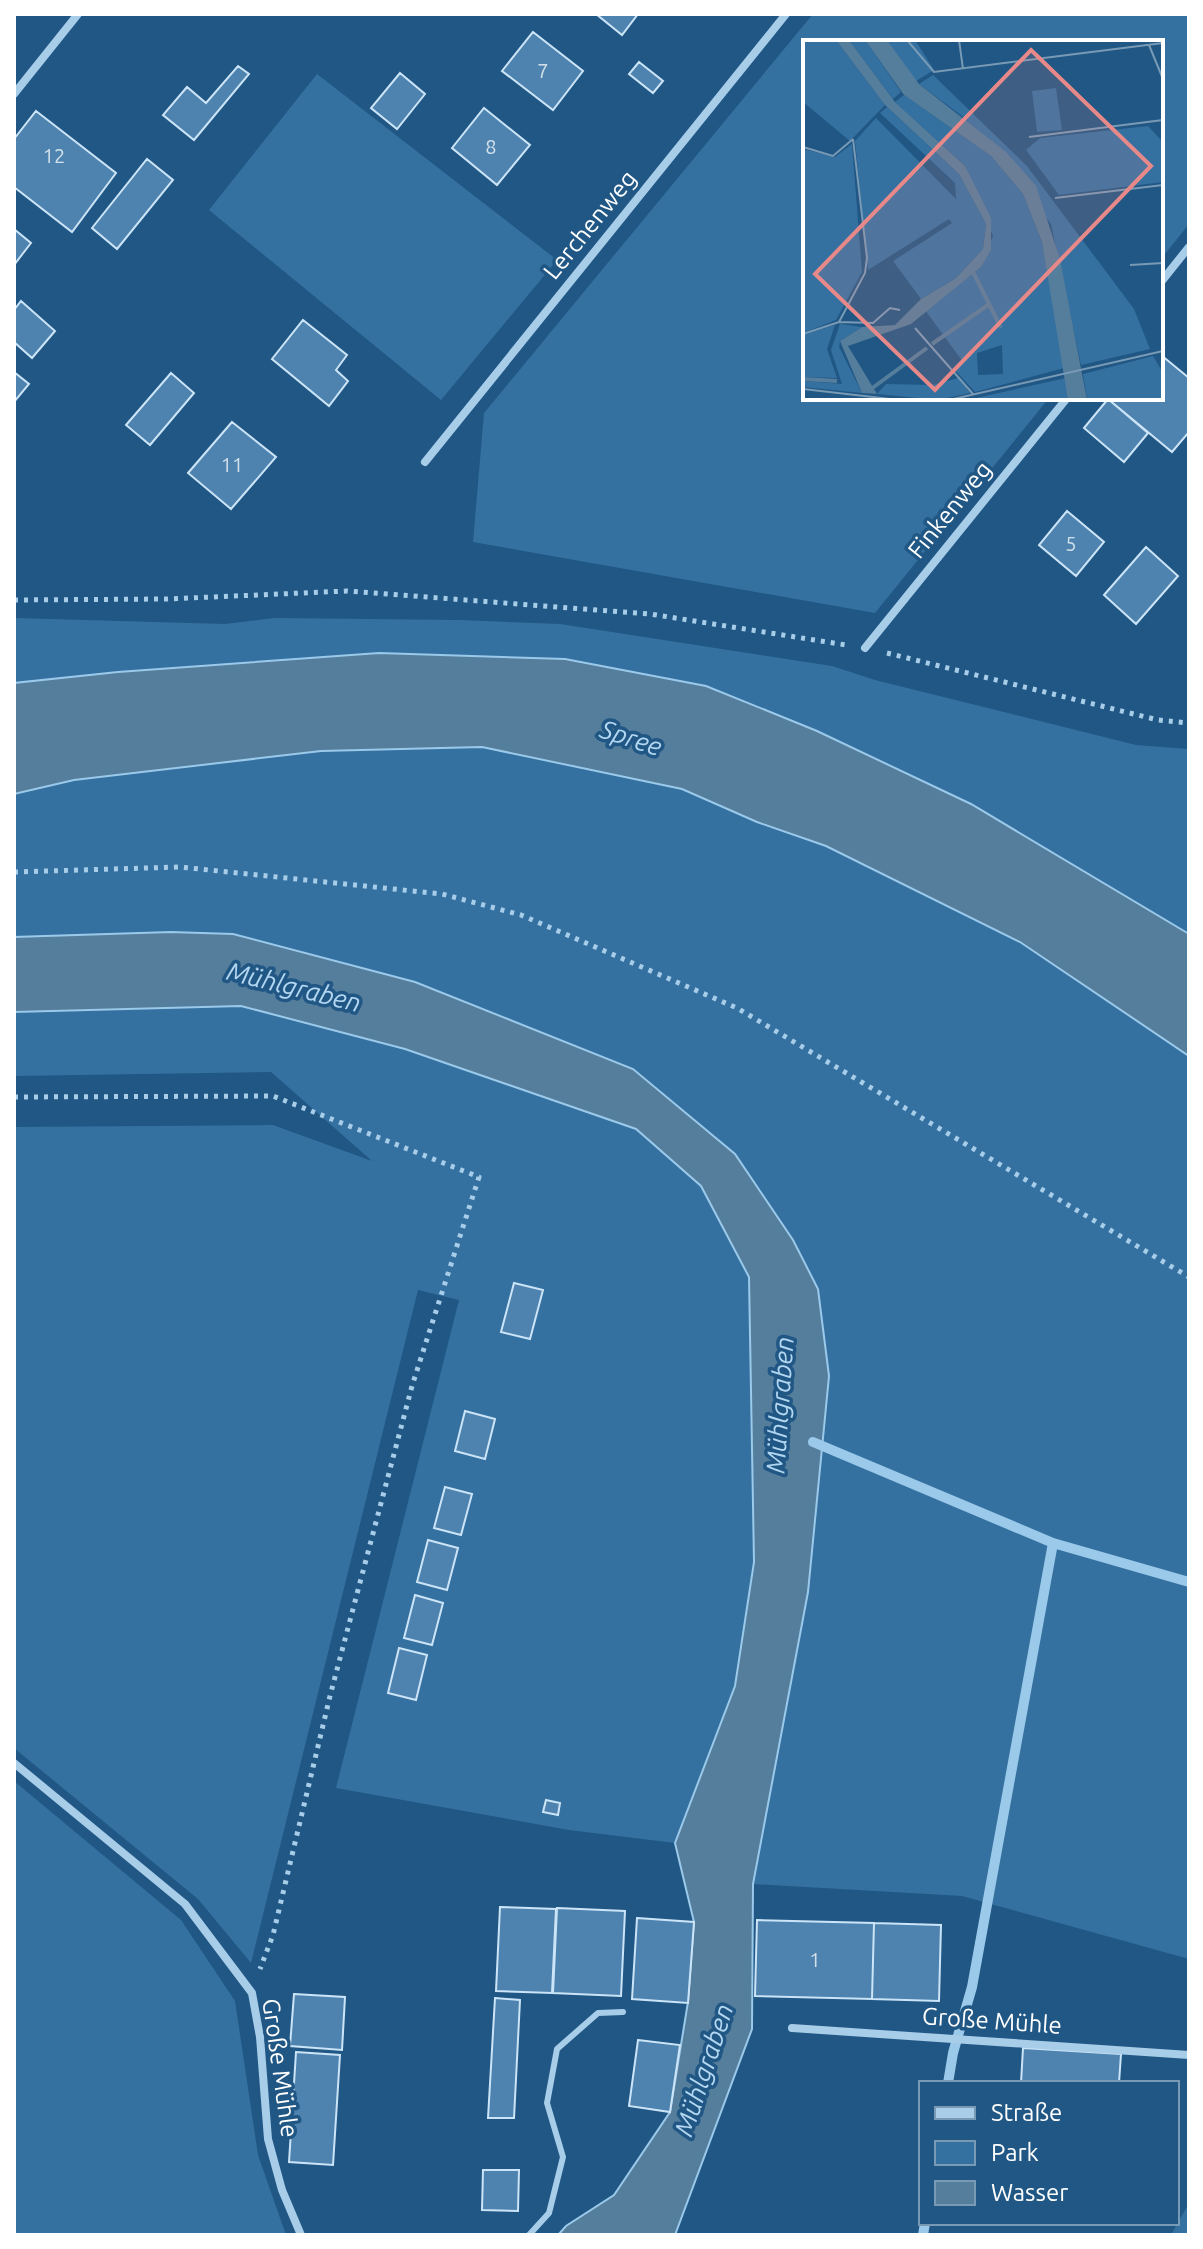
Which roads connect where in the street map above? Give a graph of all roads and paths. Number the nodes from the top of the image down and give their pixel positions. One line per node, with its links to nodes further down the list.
1 (78, 14): 3 (street)
2 (786, 14): 7 (street, Lerchenweg)
3 (14, 94)
4 (1189, 247): 5 (street)
5 (1163, 280)
6 (1065, 400): 9 (street, Finkenweg)
7 (425, 462)
8 (14, 600): 9 (path)
9 (865, 648): 10 (path)
10 (1189, 723)
11 (14, 872): 13 (path)
12 (14, 1097): 15 (path)
13 (1189, 1277)
14 (14, 1763): 15 (street, Große Mühle)
15 (252, 1993): 19 (street, Große Mühle)
16 (623, 2012): 20 (lane)
17 (792, 2028): 18 (street, Große Mühle)
18 (1189, 2055)
19 (301, 2235)
20 (529, 2235)

